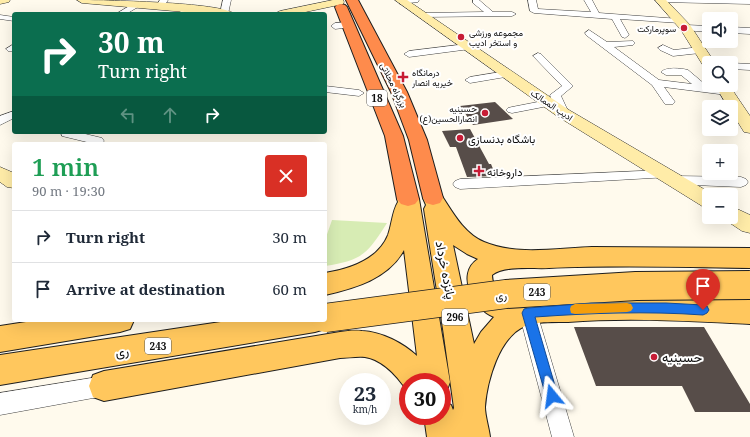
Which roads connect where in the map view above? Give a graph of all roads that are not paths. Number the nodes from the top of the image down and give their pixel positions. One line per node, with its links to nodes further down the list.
1 (5, 0): 12 (main road)
2 (82, 0): 3 (main road)
3 (94, 0): 14 (main road)
4 (227, 0): 21 (street)
5 (532, 0): 27 (street)
6 (588, 0): 27 (street)
7 (660, 0): 11 (street); 31 (main road)
8 (343, 1): 22 (main road); 45 (highway, بزرگراه محلاتی / 18); 47 (highway, بزرگراه محلاتی / 18)
9 (406, 1): 25 (main road, ادیب الممالک)
10 (476, 1): 23 (street)
11 (730, 1): 13 (street)
12 (0, 2)
13 (750, 2)
14 (134, 3): 15 (main road); 18 (street)
15 (162, 3): 16 (main road)
16 (191, 8): 19 (street); 20 (main road)
17 (459, 9): 26 (street)
18 (123, 12)
19 (184, 12)
20 (214, 12)
21 (226, 12)
22 (296, 12)
23 (491, 14): 24 (street); 26 (street)
24 (512, 14)
25 (422, 15): 26 (street); 37 (main road, ادیب الممالک)
26 (465, 15)
27 (596, 15): 28 (street)
28 (615, 17): 31 (street); 36 (street)
29 (8, 18): 30 (street)
30 (0, 23)
31 (683, 24): 32 (street); 39 (main road)
32 (702, 28)
33 (738, 30): 34 (street)
34 (750, 31)
35 (589, 33): 36 (street)
36 (605, 45): 50 (street)
37 (467, 47): 40 (street); 48 (main road, ادیب الممالک)
38 (663, 48): 39 (street)
39 (700, 50): 42 (main road)
40 (409, 54)
41 (538, 56): 59 (street)
42 (704, 56)
43 (738, 66): 44 (street)
44 (750, 67)
45 (389, 72): 47 (highway); 72 (highway, بزرگراه محلاتی / 18)
46 (666, 72): 51 (street)
47 (367, 74): 72 (highway, بزرگراه محلاتی / 18)
48 (506, 74): 49 (street); 57 (main road, ادیب الممالک)
49 (470, 80)
50 (656, 83): 53 (street); 56 (street)
51 (702, 87)
52 (327, 89): 55 (street)
53 (702, 89)
54 (728, 92): 62 (main road)
55 (359, 93)
56 (669, 102)
57 (548, 103): 58 (street); 59 (main road, ادیب الممالک)
58 (512, 110)
59 (563, 113): 67 (main road, ادیب الممالک)
60 (12, 115): 61 (street)
61 (0, 121)
62 (750, 128)
63 (69, 134): 65 (street)
64 (106, 134): 65 (street)
65 (97, 142)
66 (0, 173): 68 (main road)
67 (670, 178): 69 (street); 70 (street); 71 (main road, ادیب الممالک)
68 (12, 181)
69 (741, 182)
70 (460, 184)
71 (702, 197)
72 (420, 198): 76 (main road); 77 (main road); 87 (main road, 296); 90 (main road, پانزده خرداد / 296)
73 (738, 218): 74 (main road)
74 (750, 225)
75 (750, 258): 76 (main road)
76 (512, 260): 80 (main road)
77 (327, 284)
78 (750, 285): 81 (main road, ری / 243, bridge)
79 (750, 312): 80 (main road)
80 (528, 313): 90 (main road); 93 (street)
81 (327, 318)
82 (107, 322): 84 (main road)
83 (302, 322): 85 (main road, ری / 243)
84 (0, 339)
85 (0, 370)
86 (413, 373): 88 (main road)
87 (434, 373)
88 (104, 386): 89 (street)
89 (0, 404)
90 (455, 413): 91 (main road, پانزده خرداد / 296); 92 (main road, پانزده خرداد / 296)
91 (443, 437)
92 (474, 437)
93 (564, 437)

